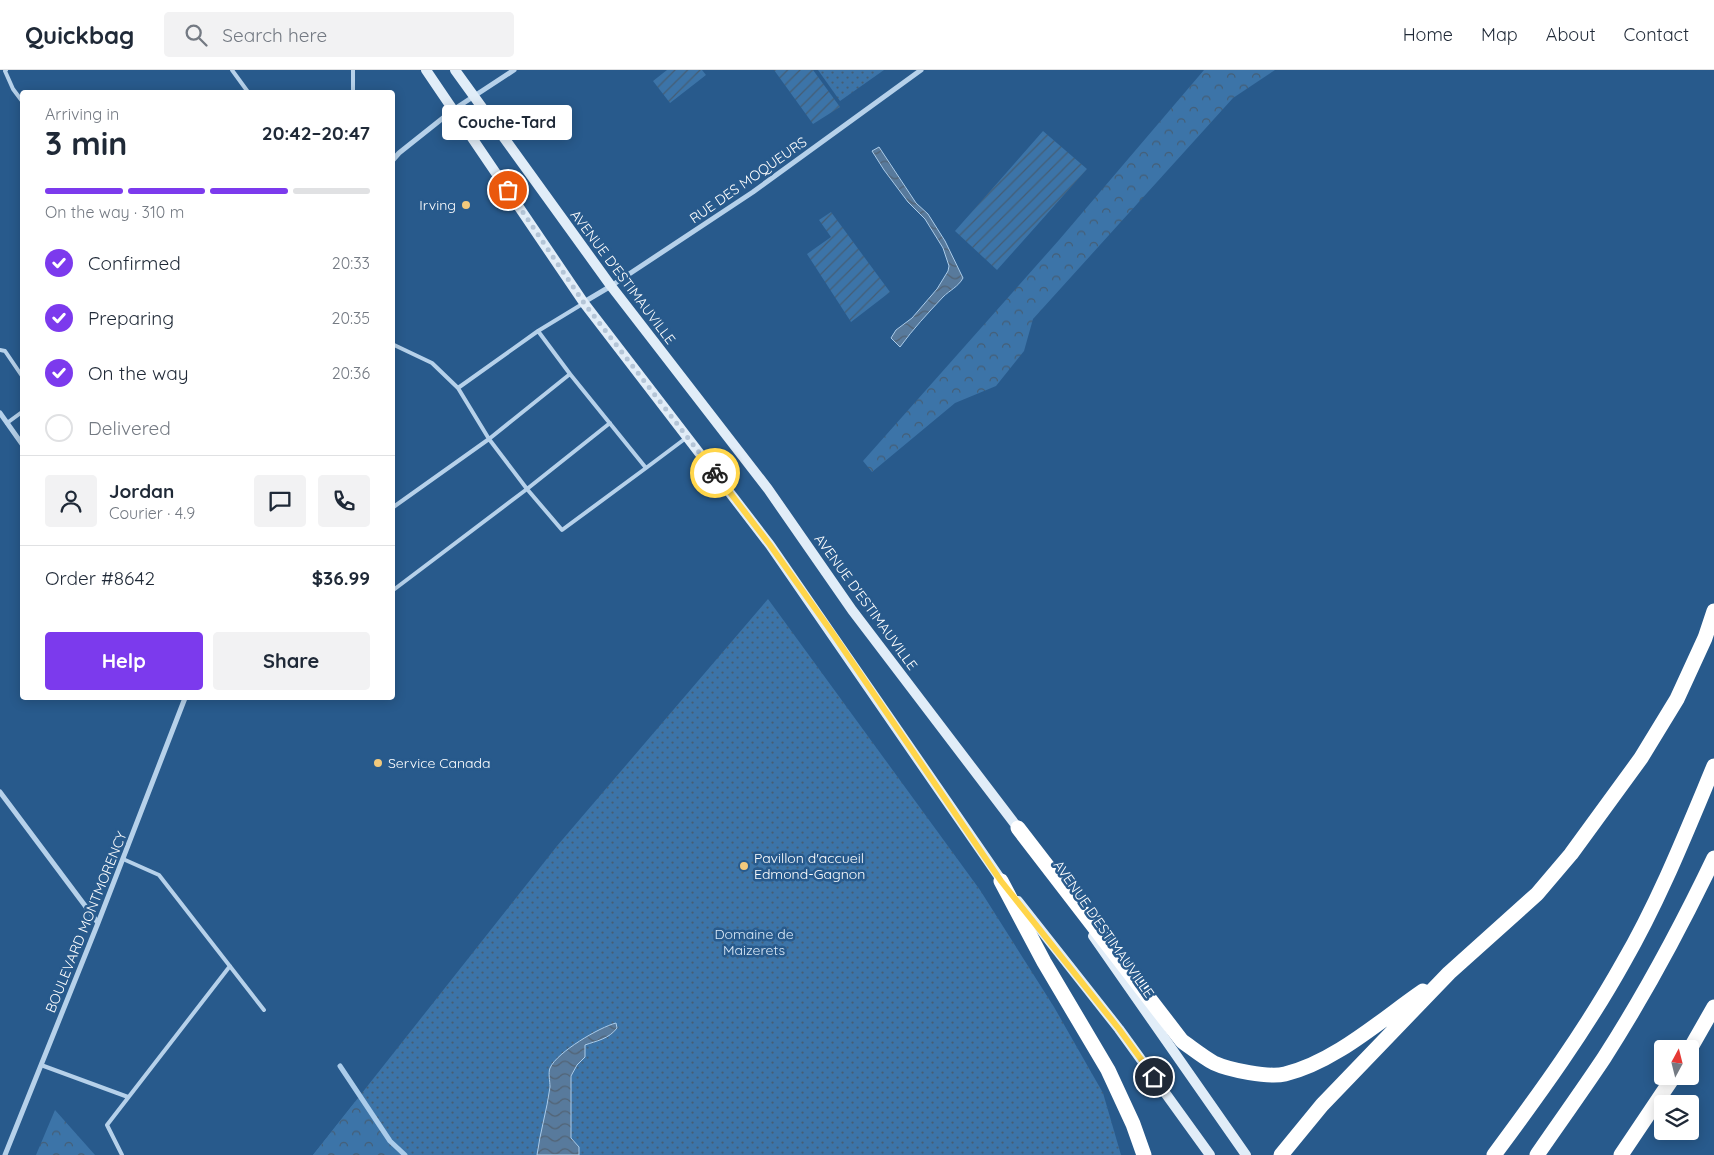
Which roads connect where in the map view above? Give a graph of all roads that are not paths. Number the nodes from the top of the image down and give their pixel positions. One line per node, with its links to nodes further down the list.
1 (5, 70): 11 (lane)
2 (232, 70): 8 (lane)
3 (353, 70): 9 (lane)
4 (426, 70): 12 (main road)
5 (455, 70): 10 (main road, AVENUE D'ESTIMAUVILLE)
6 (514, 70): 10 (street)
7 (921, 70): 14 (street, RUE DES MOQUEURS)
8 (247, 90)
9 (353, 90)
10 (474, 97): 12 (street); 14 (main road, AVENUE D'ESTIMAUVILLE)
11 (20, 98)
12 (453, 110): 13 (street); 15 (main road)
13 (395, 158)
14 (611, 286): 15 (street, RUE DES MOQUEURS); 37 (main road, AVENUE D'ESTIMAUVILLE)
15 (584, 303): 16 (lane); 26 (main road)
16 (538, 331): 20 (lane); 21 (lane)
17 (395, 345): 21 (lane)
18 (0, 350): 19 (lane)
19 (20, 373)
20 (570, 374): 25 (lane); 27 (lane)
21 (458, 388): 27 (lane)
22 (0, 413): 24 (street)
23 (20, 413): 24 (lane)
24 (7, 422): 28 (street)
25 (610, 423): 29 (lane); 30 (lane)
26 (687, 437): 29 (lane); 40 (main road)
27 (489, 439): 30 (lane); 31 (lane)
28 (20, 441)
29 (646, 468): 30 (lane)
30 (527, 489): 32 (lane)
31 (395, 506)
32 (395, 589)
33 (1714, 612): 43 (highway)
34 (184, 700): 39 (street, BOULEVARD MONTMORENCY)
35 (1714, 766): 57 (highway)
36 (0, 792): 41 (street)
37 (1018, 828): 43 (highway); 55 (main road, AVENUE D'ESTIMAUVILLE)
38 (1714, 858): 58 (highway)
39 (123, 859): 41 (street, BOULEVARD MONTMORENCY); 42 (lane)
40 (1001, 881): 53 (highway); 54 (main road)
41 (98, 923): 47 (street, BOULEVARD MONTMORENCY)
42 (230, 966): 45 (lane); 49 (lane)
43 (1449, 974): 56 (highway)
44 (1714, 1007): 46 (highway)
45 (264, 1010)
46 (1695, 1040)
47 (41, 1065): 49 (lane); 51 (street, BOULEVARD MONTMORENCY)
48 (1668, 1085): 59 (highway)
49 (128, 1097): 52 (lane)
50 (0, 1152): 51 (street)
51 (4, 1155)
52 (122, 1155)
53 (1144, 1155)
54 (1210, 1155)
55 (1246, 1155)
56 (1282, 1155)
57 (1494, 1155)
58 (1537, 1155)
59 (1621, 1155)

